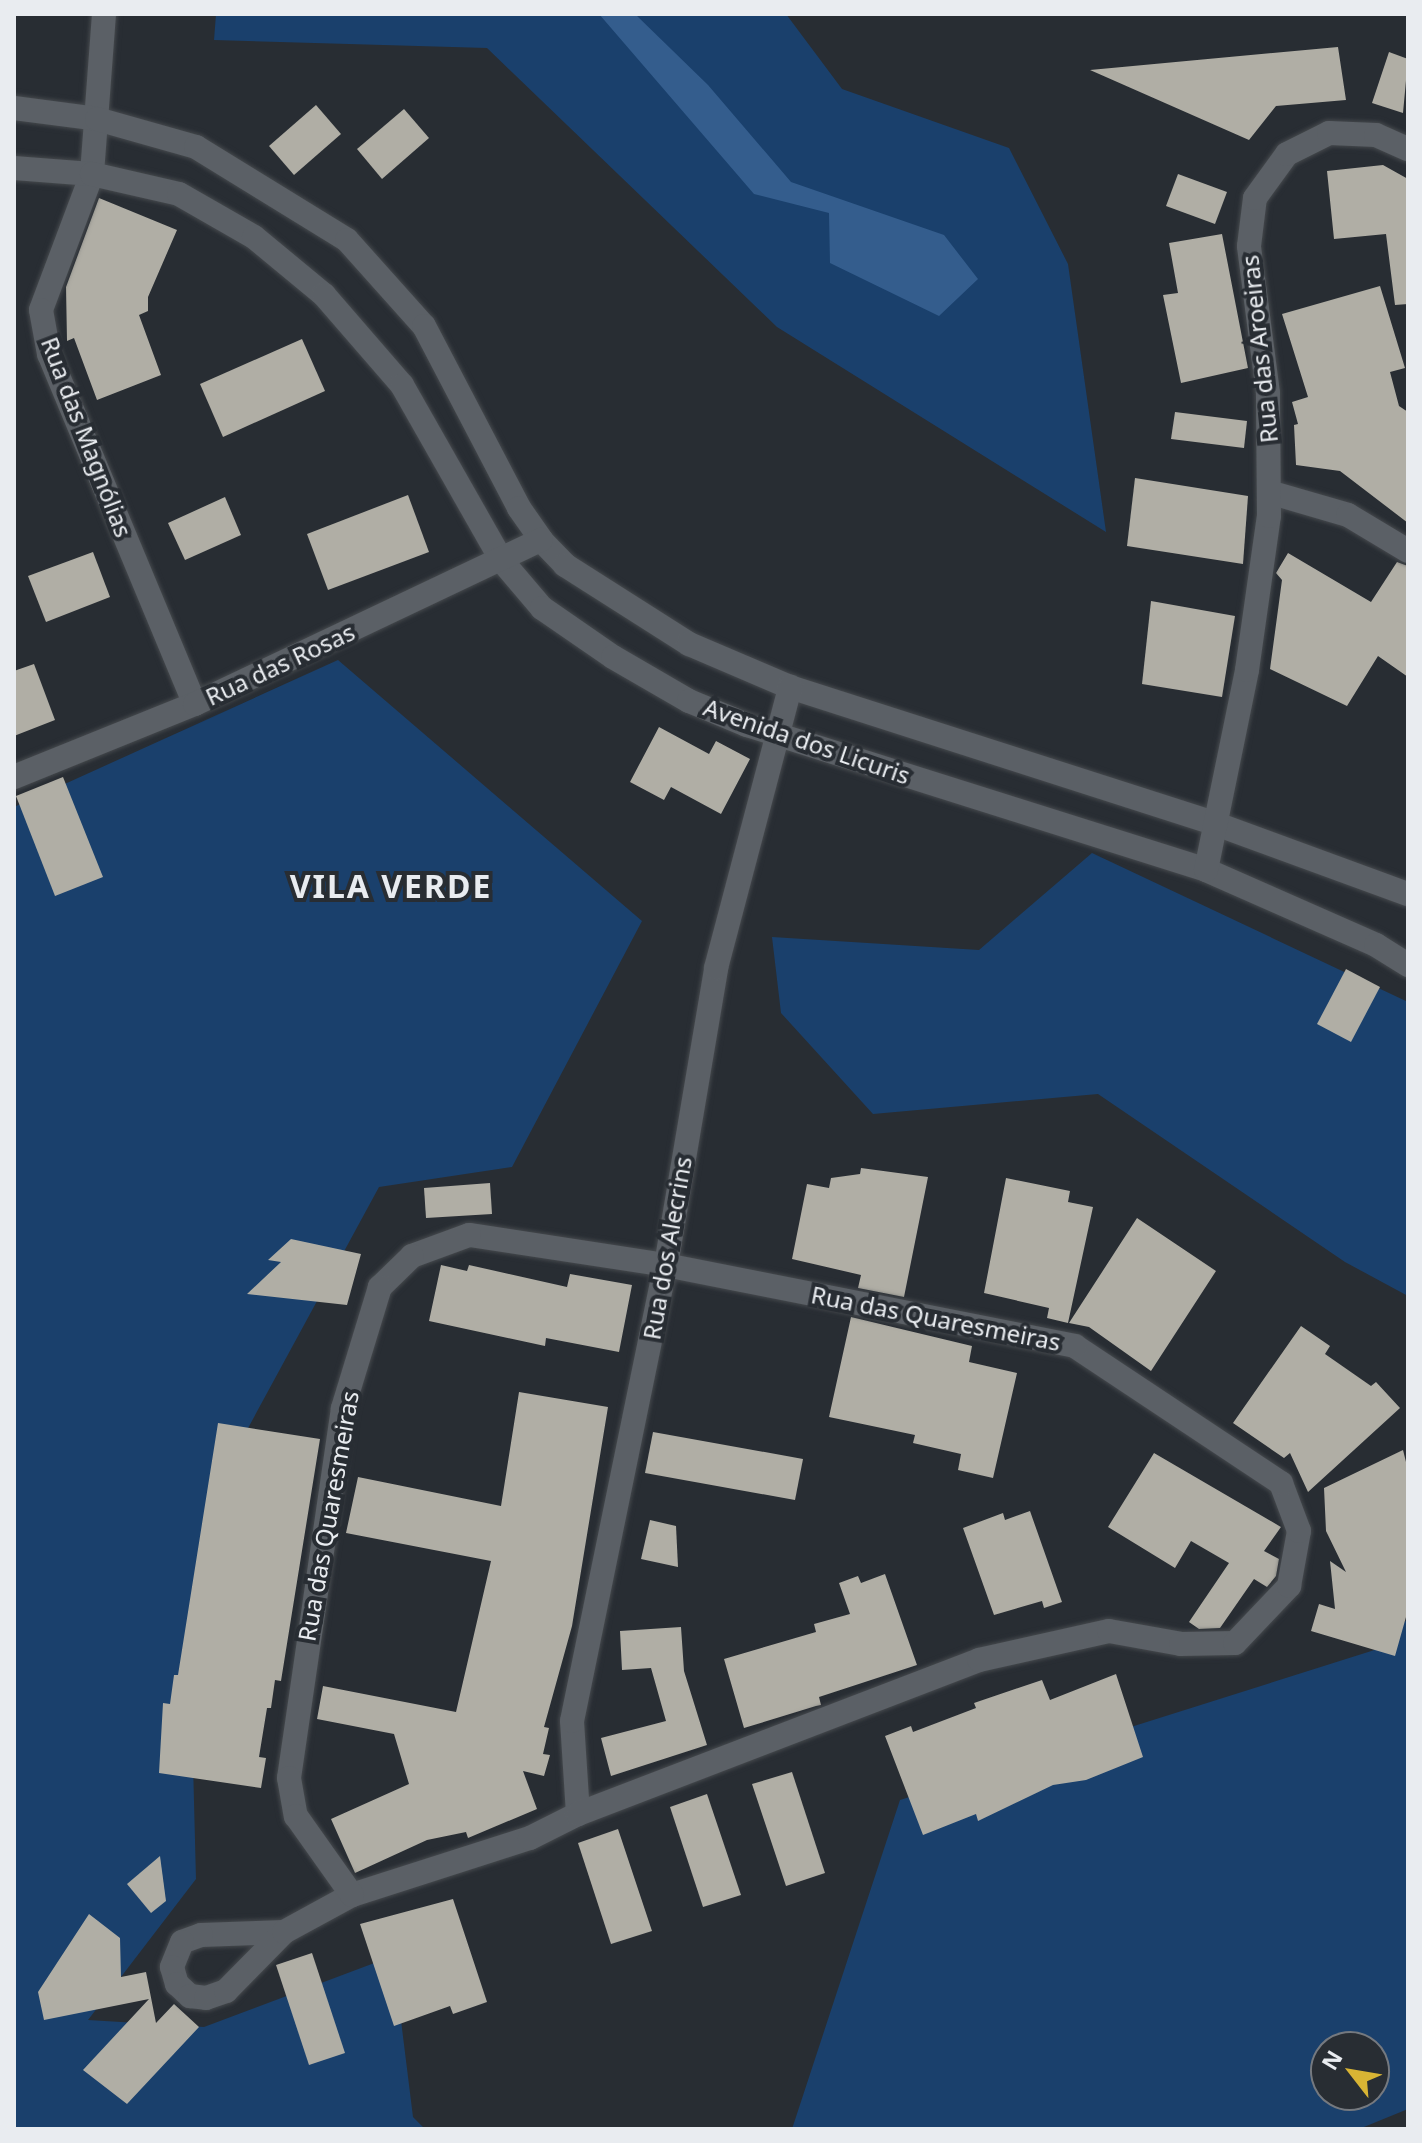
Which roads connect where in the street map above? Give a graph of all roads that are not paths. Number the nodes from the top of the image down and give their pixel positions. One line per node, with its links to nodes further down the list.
1 (104, 14): 3 (street, Rua das Magnólias)
2 (14, 108): 3 (street, Avenida dos Licuris)
3 (97, 119): 6 (street, Rua das Magnólias); 8 (street, Avenida dos Licuris)
4 (1408, 149): 7 (street, Rua das Aroeiras)
5 (14, 168): 6 (street, Avenida dos Licuris)
6 (92, 174): 10 (street, Avenida dos Licuris); 12 (street, Rua das Magnólias)
7 (1269, 492): 9 (street); 15 (street, Rua das Aroeiras)
8 (541, 540): 10 (street, Rua das Rosas); 11 (street, Avenida dos Licuris)
9 (1408, 551)
10 (502, 561): 12 (street, Rua das Rosas); 13 (street, Avenida dos Licuris)
11 (790, 687): 13 (street, Rua dos Alecrins); 15 (street, Avenida dos Licuris)
12 (195, 704): 14 (street, Rua das Rosas)
13 (777, 735): 16 (street, Avenida dos Licuris); 19 (street, Rua dos Alecrins)
14 (14, 777)
15 (1219, 825): 16 (street, Rua das Aroeiras); 17 (street, Avenida dos Licuris)
16 (1206, 870): 18 (street, Avenida dos Licuris)
17 (1408, 894)
18 (1408, 965)
19 (666, 1265): 20 (street, Rua dos Alecrins); 20 (street, Rua das Quaresmeiras); 21 (street, Rua das Quaresmeiras)
20 (578, 1814): 21 (street, Rua das Quaresmeiras)
21 (352, 1895): 22 (street, Rua das Quaresmeiras)
22 (284, 1932)

